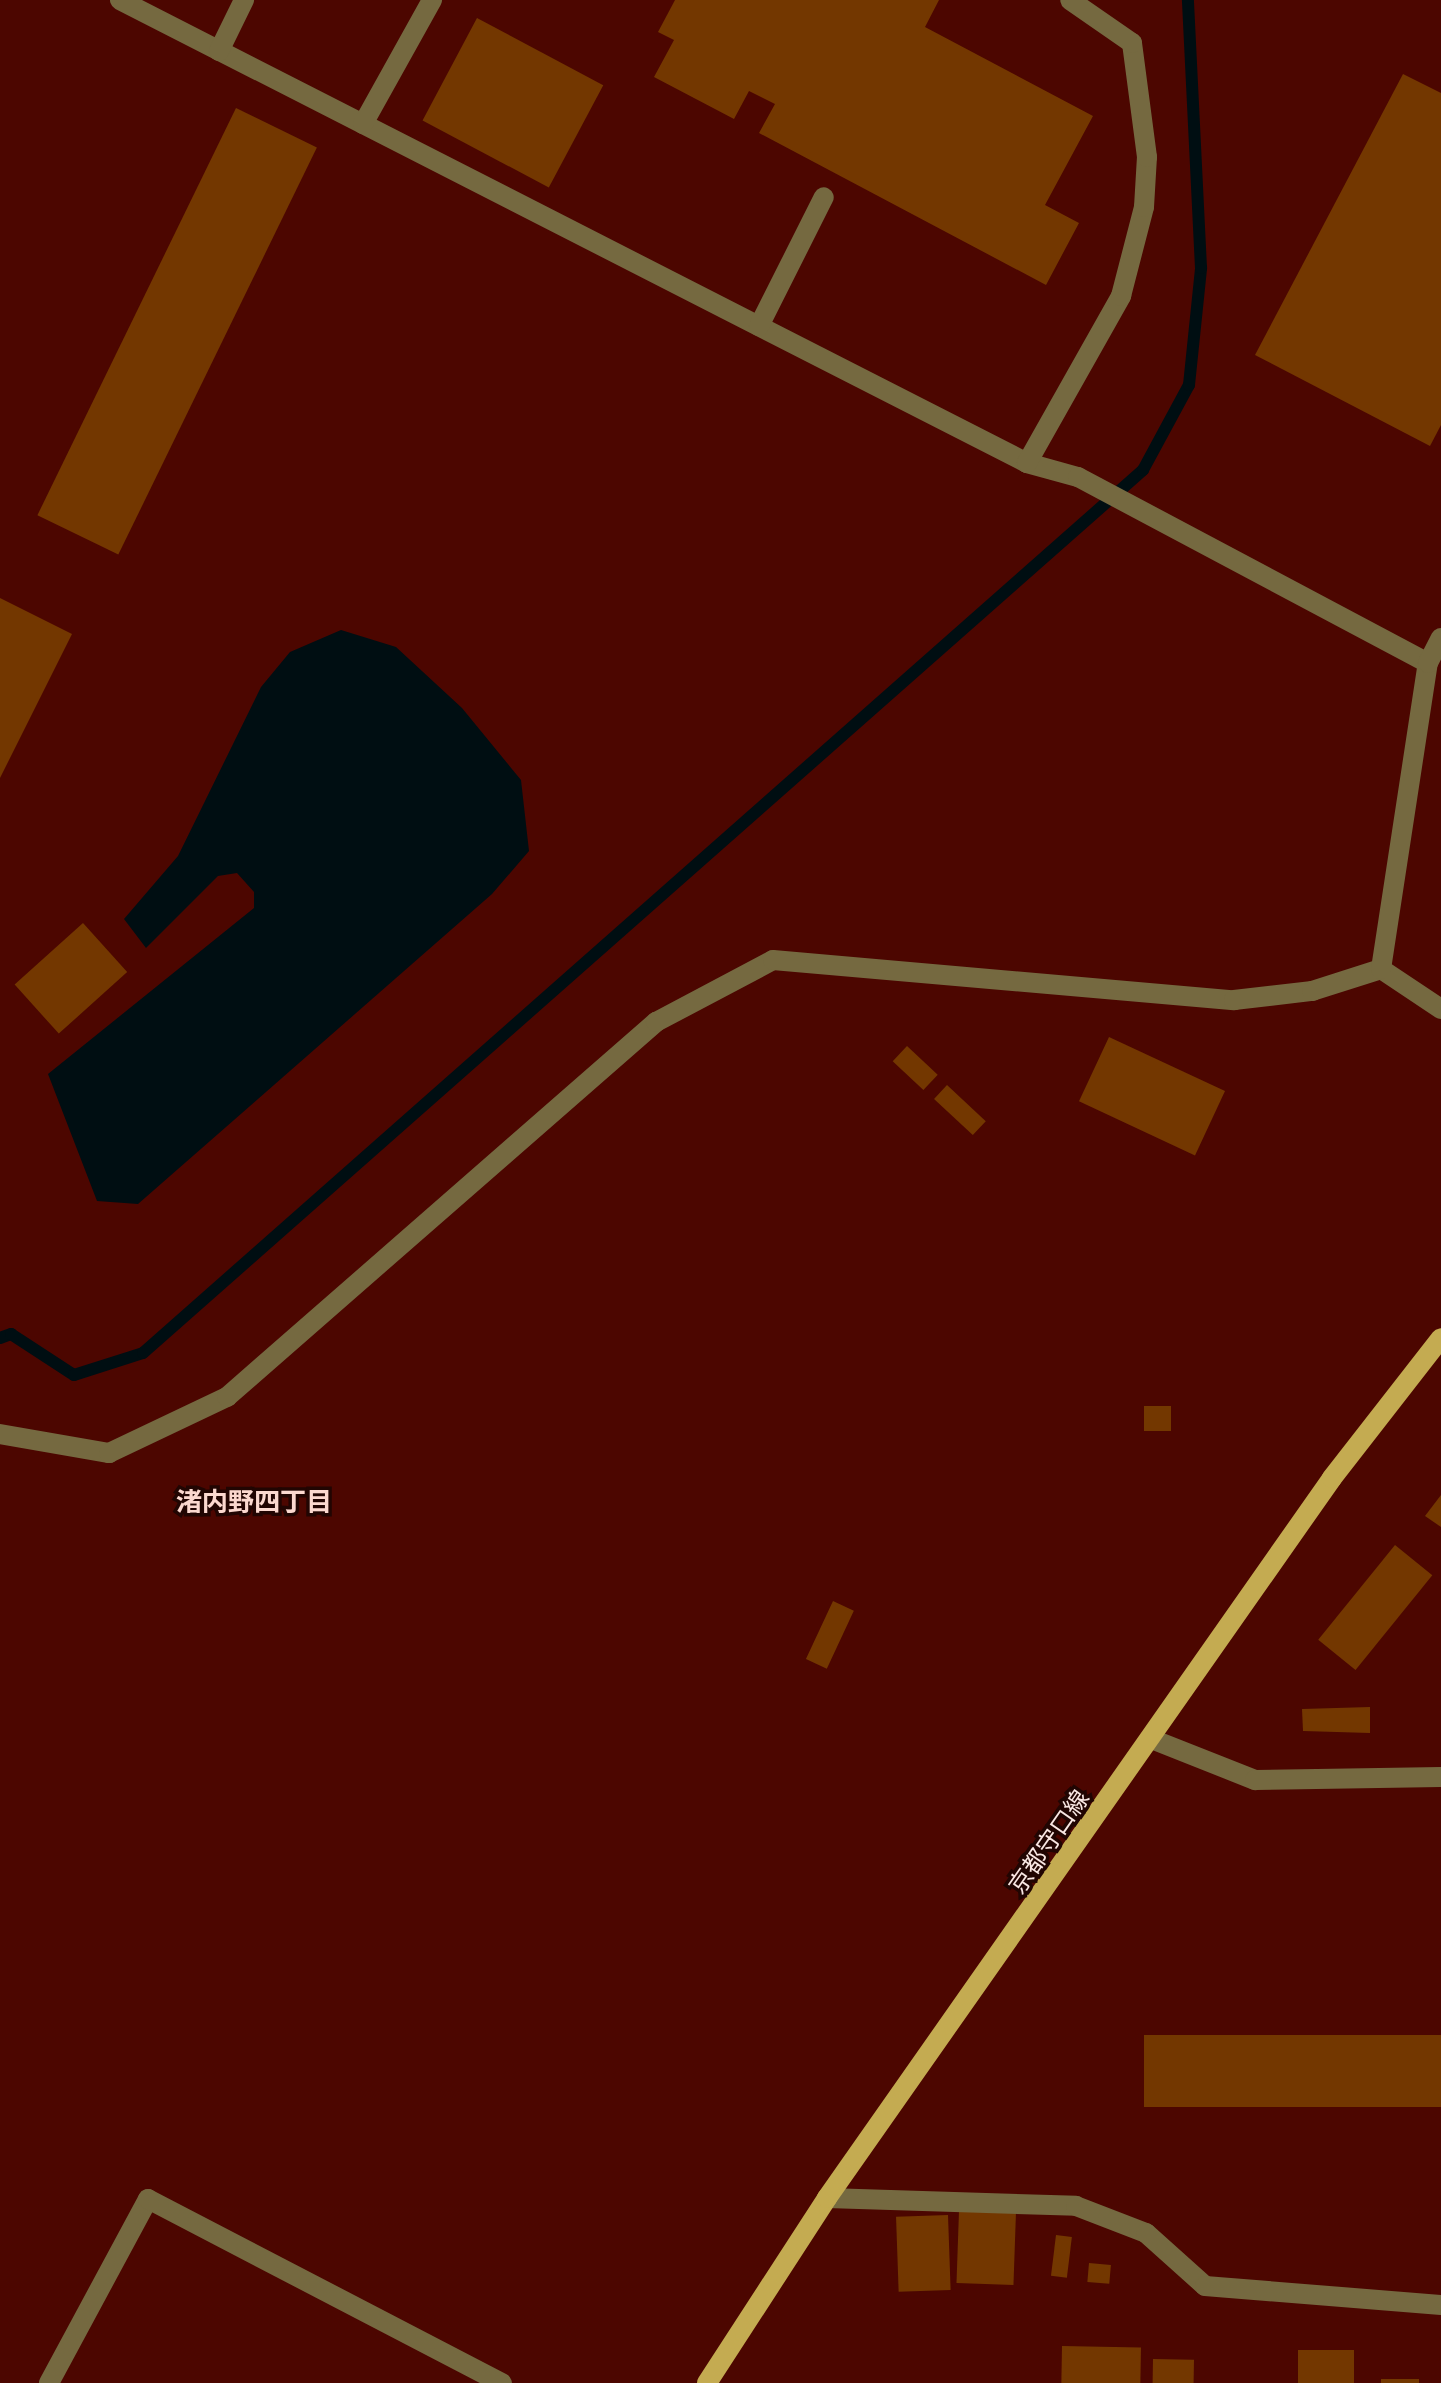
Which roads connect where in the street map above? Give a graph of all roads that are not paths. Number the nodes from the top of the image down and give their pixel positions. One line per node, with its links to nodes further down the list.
1 (120, 0): 5 (street)
2 (244, 0): 5 (street)
3 (432, 0): 6 (street)
4 (1070, 0): 9 (street)
5 (219, 51): 6 (street)
6 (363, 124): 8 (street)
7 (824, 197): 8 (street)
8 (759, 326): 9 (street)
9 (1027, 463): 11 (street)
10 (1441, 638): 11 (street)
11 (1428, 663): 12 (street)
12 (1381, 969): 13 (street); 15 (street)
13 (1441, 1009)
14 (1441, 1338): 16 (main road, 京都守口線)
15 (0, 1434)
16 (1154, 1740): 17 (street); 18 (main road, 京都守口線)
17 (1441, 1777)
18 (827, 2198): 19 (street); 22 (main road, 京都守口線)
19 (1441, 2305)
20 (49, 2383): 21 (street)
21 (502, 2383)
22 (707, 2383)

